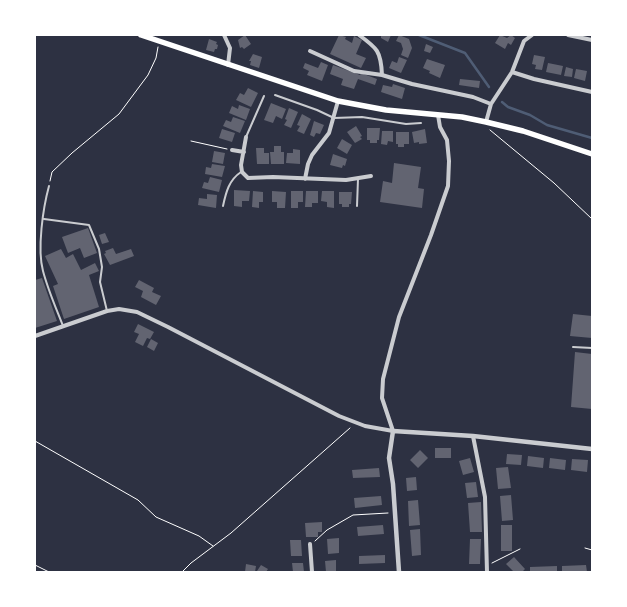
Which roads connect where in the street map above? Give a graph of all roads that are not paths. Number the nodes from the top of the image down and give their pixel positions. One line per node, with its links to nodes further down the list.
1 (141, 35): 8 (main road)
2 (224, 35): 8 (street)
3 (359, 35): 10 (street)
4 (532, 35): 9 (street)
5 (568, 35): 6 (street)
6 (592, 40)
7 (310, 50): 10 (street)
8 (228, 65): 14 (main road)
9 (512, 72): 11 (street); 15 (street)
10 (382, 75): 15 (street)
11 (592, 92)
12 (275, 95): 17 (lane)
13 (264, 96): 20 (lane)
14 (338, 101): 16 (main road); 17 (street)
15 (491, 104): 18 (street)
16 (438, 114): 18 (main road); 37 (street)
17 (334, 118): 19 (lane); 26 (street)
18 (486, 122): 23 (main road)
19 (421, 123)
20 (246, 137): 22 (street)
21 (232, 150): 22 (street)
22 (244, 152): 24 (street)
23 (592, 154)
24 (242, 172): 26 (street); 29 (lane)
25 (370, 176): 27 (street)
26 (305, 179): 27 (street)
27 (358, 179): 30 (lane)
28 (50, 186): 31 (lane)
29 (223, 206)
30 (357, 206)
31 (44, 219): 32 (lane); 33 (lane)
32 (107, 311): 33 (street); 37 (street)
33 (63, 326): 34 (street)
34 (35, 336)
35 (573, 347): 36 (lane)
36 (592, 348)
37 (393, 431): 38 (street); 42 (street)
38 (473, 436): 39 (street); 43 (street)
39 (592, 449)
40 (310, 544): 41 (street)
41 (312, 572)
42 (399, 572)
43 (487, 572)

